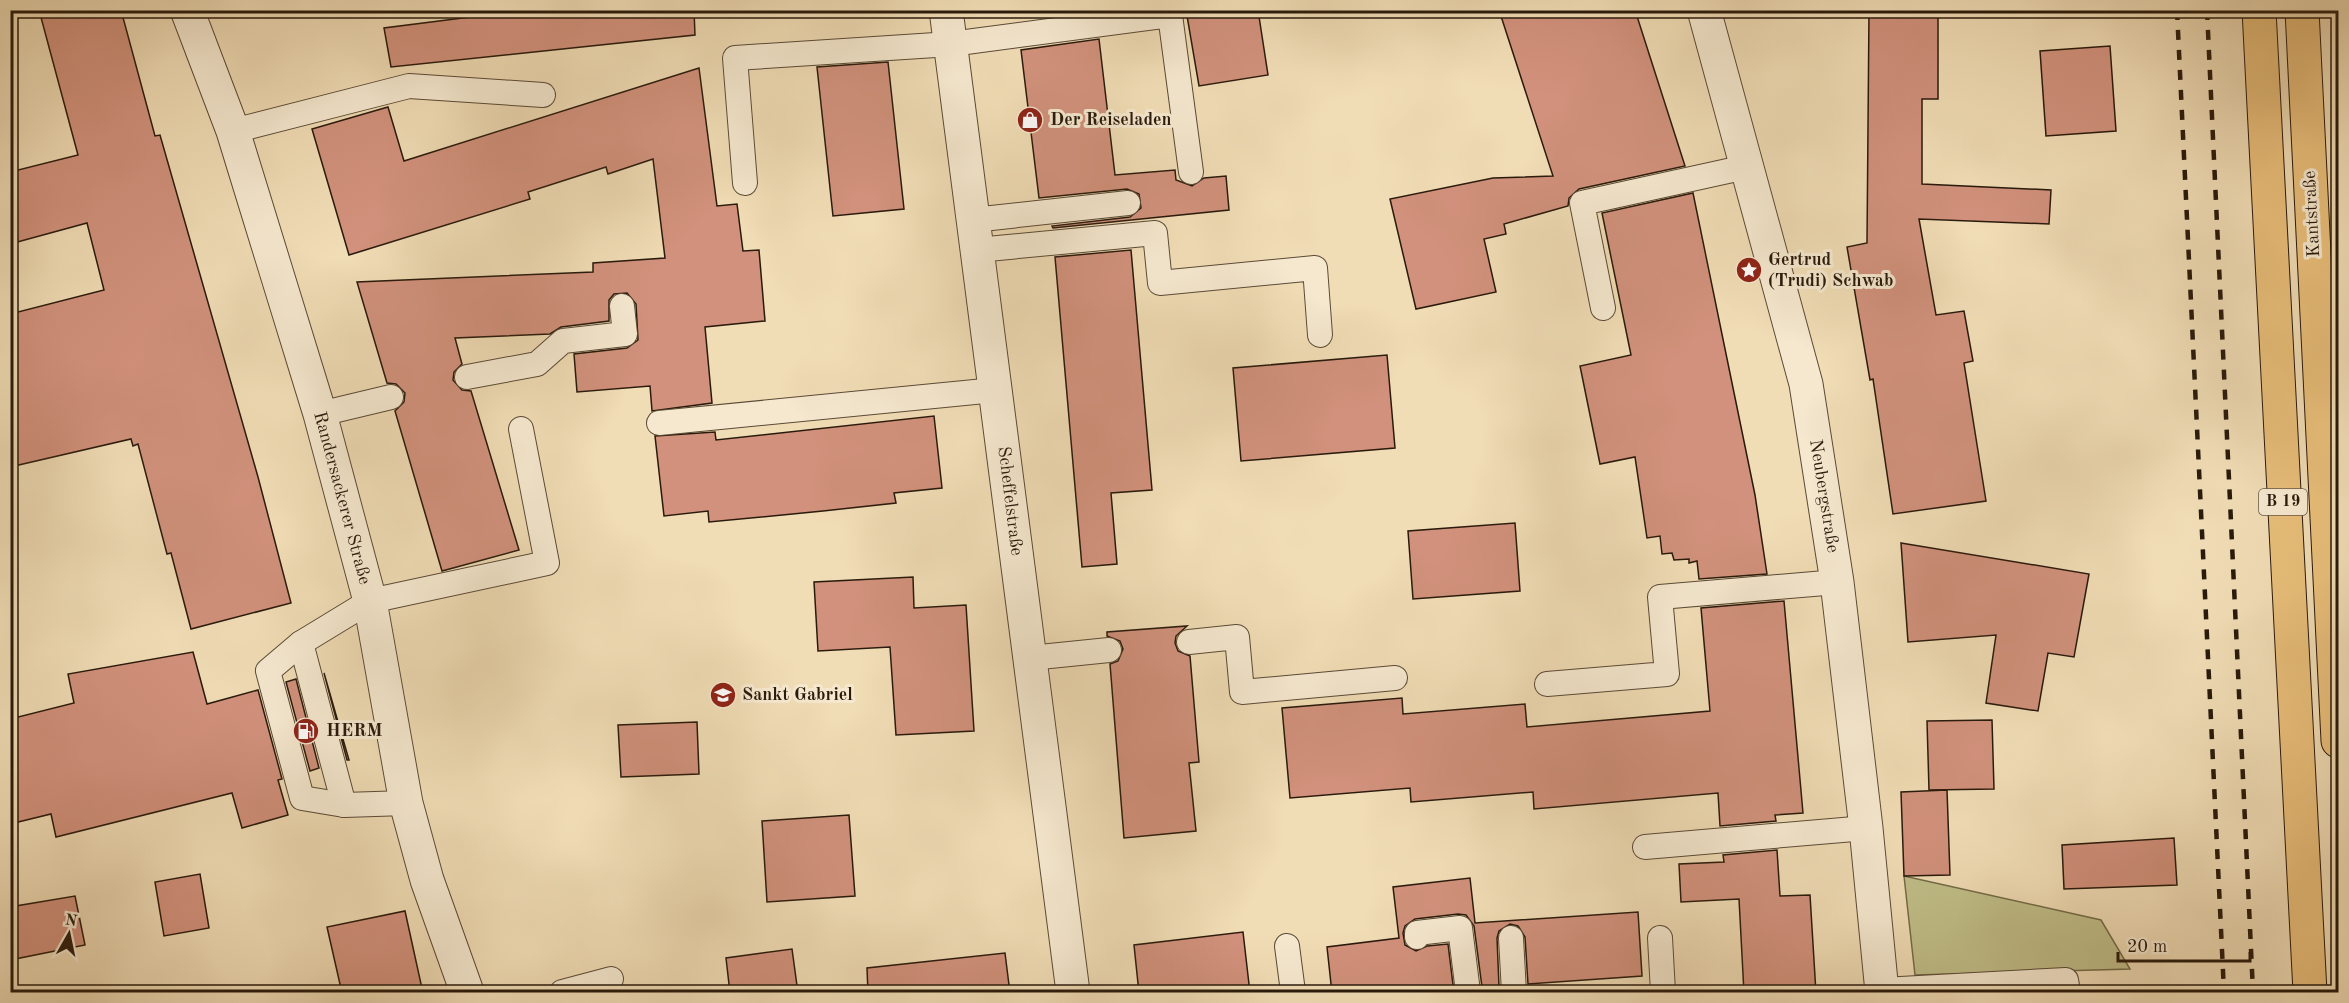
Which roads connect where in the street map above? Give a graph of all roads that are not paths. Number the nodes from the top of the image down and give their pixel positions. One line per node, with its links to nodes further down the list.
1 (187, 10): 8 (street, Randersackerer Straße)
2 (946, 10): 6 (street, Scheffelstraße)
3 (1704, 10): 9 (street, Neubergstraße)
4 (2259, 10): 51 (main road, B 19)
5 (2302, 10): 24 (main road, Kantstraße / B 19)
6 (951, 44): 10 (lane); 11 (lane); 13 (street, Scheffelstraße)
7 (543, 95): 8 (lane)
8 (233, 130): 20 (street, Randersackerer Straße)
9 (1746, 167): 15 (lane); 23 (street, Neubergstraße)
10 (1191, 172)
11 (745, 183)
12 (1128, 203): 13 (lane)
13 (975, 235): 16 (lane); 18 (street, Scheffelstraße)
14 (622, 306): 17 (lane)
15 (1603, 308)
16 (1320, 335)
17 (466, 377)
18 (995, 390): 21 (lane); 29 (street, Scheffelstraße)
19 (391, 397): 20 (lane)
20 (320, 414): 25 (street, Randersackerer Straße)
21 (659, 423)
22 (521, 429): 25 (lane)
23 (1837, 582): 31 (lane); 35 (street, Neubergstraße)
24 (2334, 588): 32 (main road, Kantstraße / B 19)
25 (370, 601): 27 (lane); 33 (street, Randersackerer Straße)
26 (1189, 642): 30 (lane)
27 (301, 643): 34 (lane); 34 (lane)
28 (1109, 650): 29 (lane)
29 (1030, 658): 45 (street, Scheffelstraße)
30 (1395, 678)
31 (1547, 684)
32 (2338, 741)
33 (406, 803): 34 (lane); 43 (street, Randersackerer Straße)
34 (344, 805)
35 (1866, 828): 36 (lane); 42 (street, Neubergstraße)
36 (1645, 847)
37 (1417, 936): 47 (lane)
38 (1511, 938): 48 (lane)
39 (1660, 938): 49 (lane)
40 (1287, 946): 46 (lane)
41 (611, 979): 44 (lane)
42 (1882, 991): 50 (lane)
43 (467, 993)
44 (562, 993)
45 (1073, 993)
46 (1293, 993)
47 (1468, 993)
48 (1514, 993)
49 (1663, 993)
50 (2068, 993)
51 (2310, 993)

